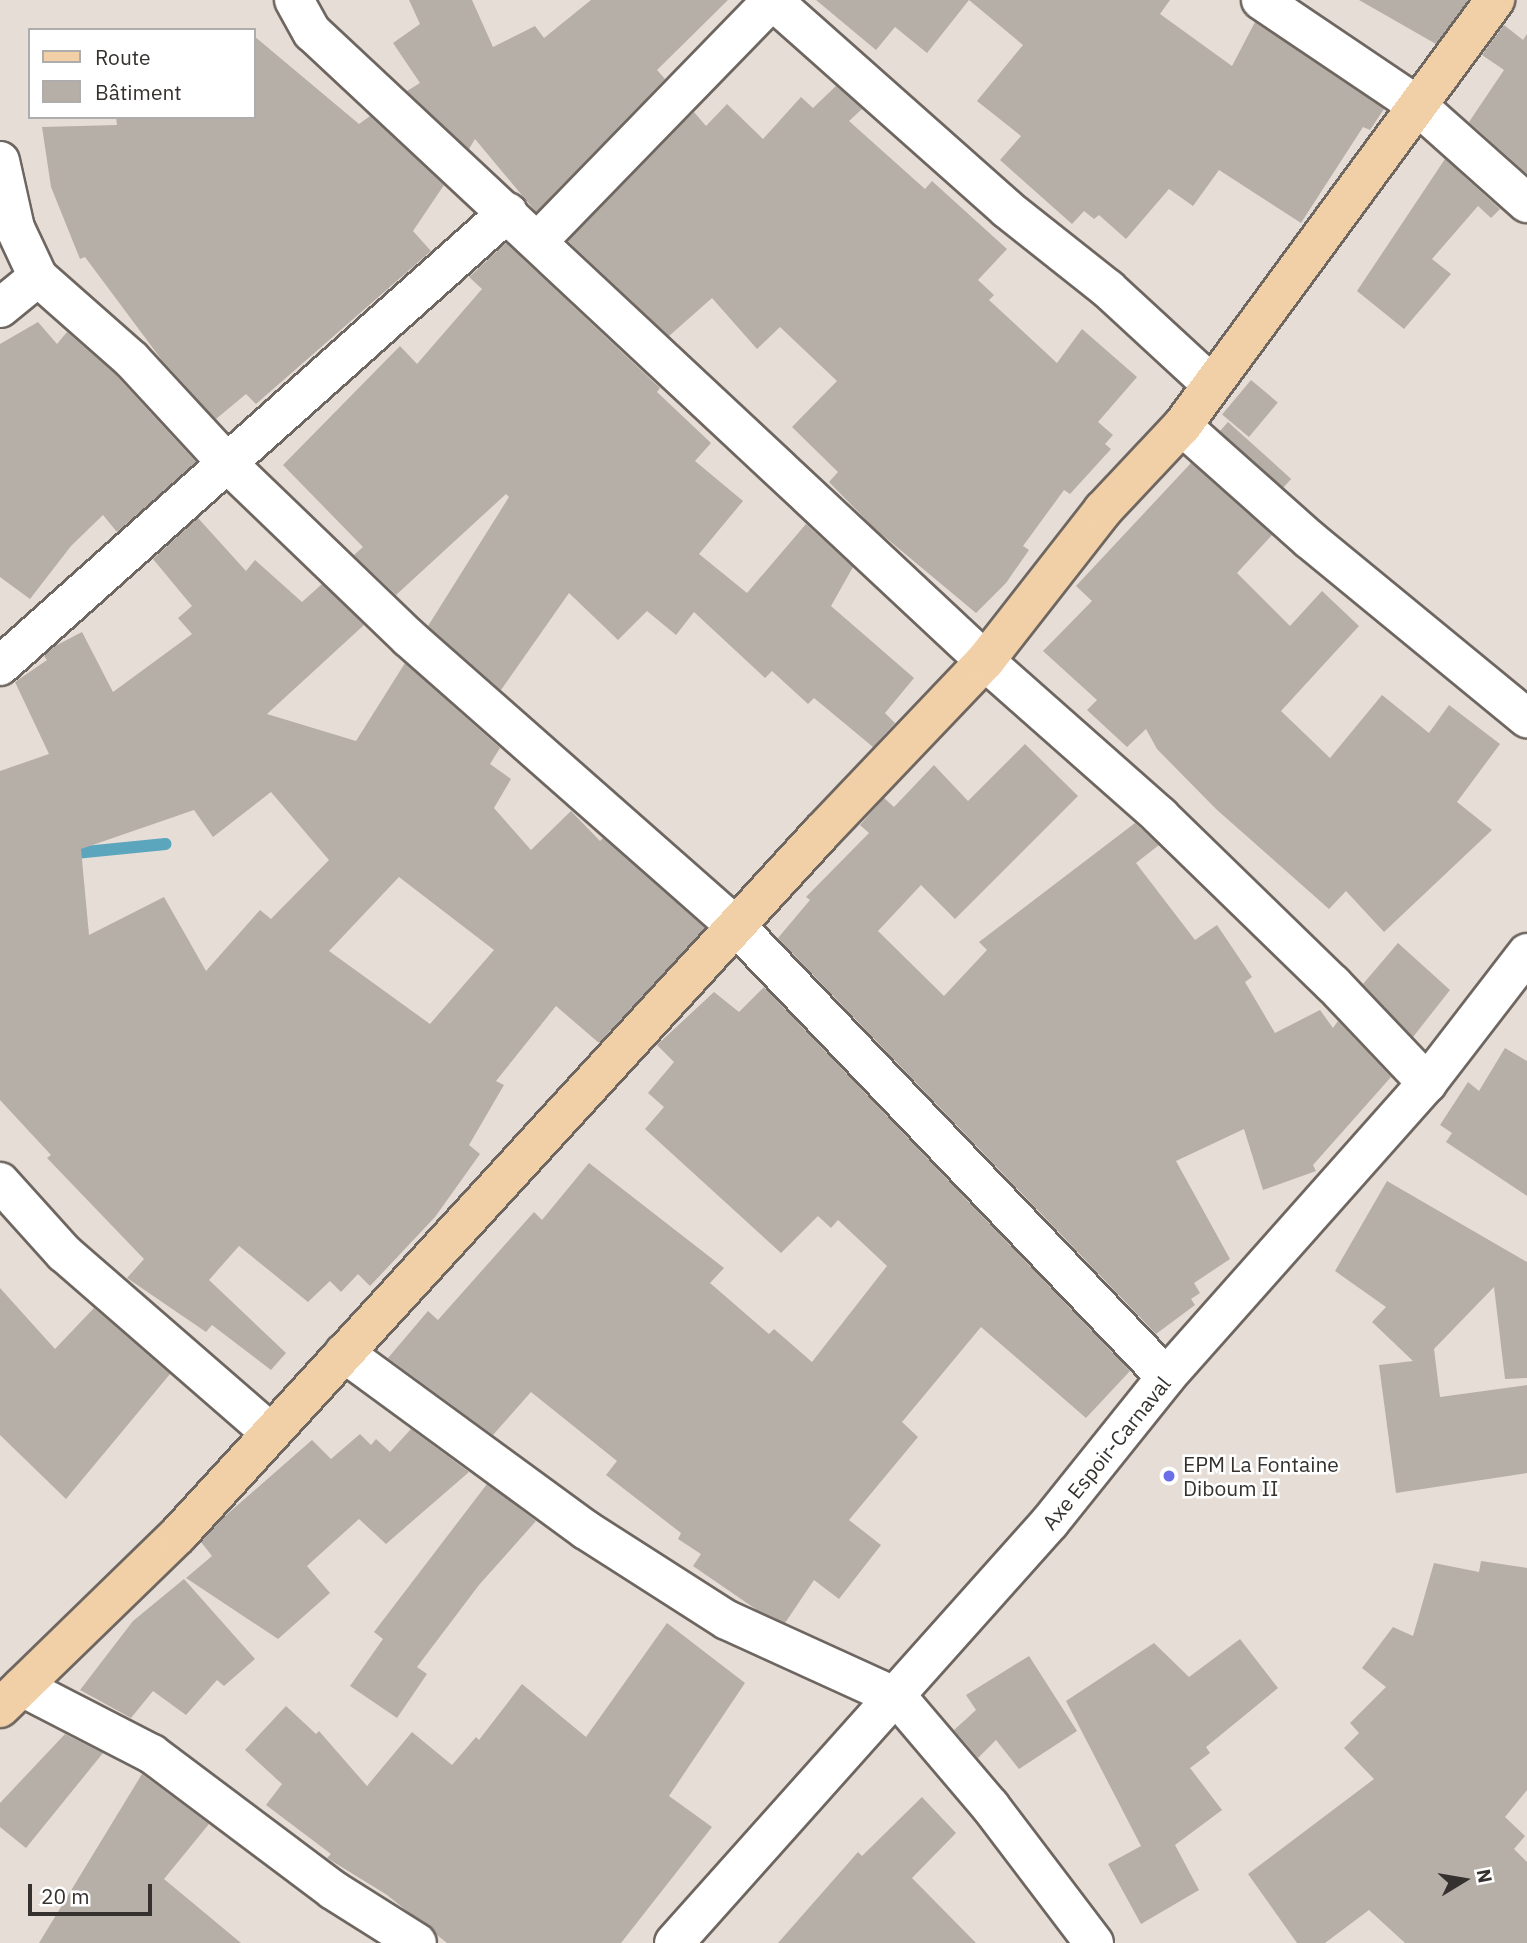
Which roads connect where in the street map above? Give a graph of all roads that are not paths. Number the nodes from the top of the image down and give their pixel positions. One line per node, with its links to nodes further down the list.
1 (294, 0): 8 (street)
2 (772, 0): 9 (street); 12 (street)
3 (1261, 0): 5 (street)
4 (1495, 0): 5 (main road)
5 (1418, 106): 7 (street); 12 (main road)
6 (0, 161): 10 (street)
7 (1527, 203)
8 (508, 212): 9 (street); 14 (street)
9 (539, 240): 15 (street)
10 (38, 277): 11 (street); 14 (street)
11 (0, 308)
12 (1211, 384): 13 (main road)
13 (1182, 426): 15 (main road); 17 (street)
14 (227, 463): 16 (street); 18 (street)
15 (985, 661): 18 (main road); 20 (street)
16 (0, 666)
17 (1527, 718)
18 (738, 928): 22 (main road); 23 (street)
19 (1527, 953): 20 (street, Axe Espoir-Carnaval)
20 (1427, 1083): 23 (street, Axe Espoir-Carnaval)
21 (0, 1182): 24 (street)
22 (344, 1353): 24 (main road); 26 (street)
23 (1166, 1377): 26 (street, Axe Espoir-Carnaval)
24 (270, 1432): 25 (main road)
25 (11, 1698): 27 (street)
26 (898, 1698): 28 (street, Axe Espoir-Carnaval); 29 (street)
27 (417, 1943)
28 (674, 1943)
29 (1094, 1943)

